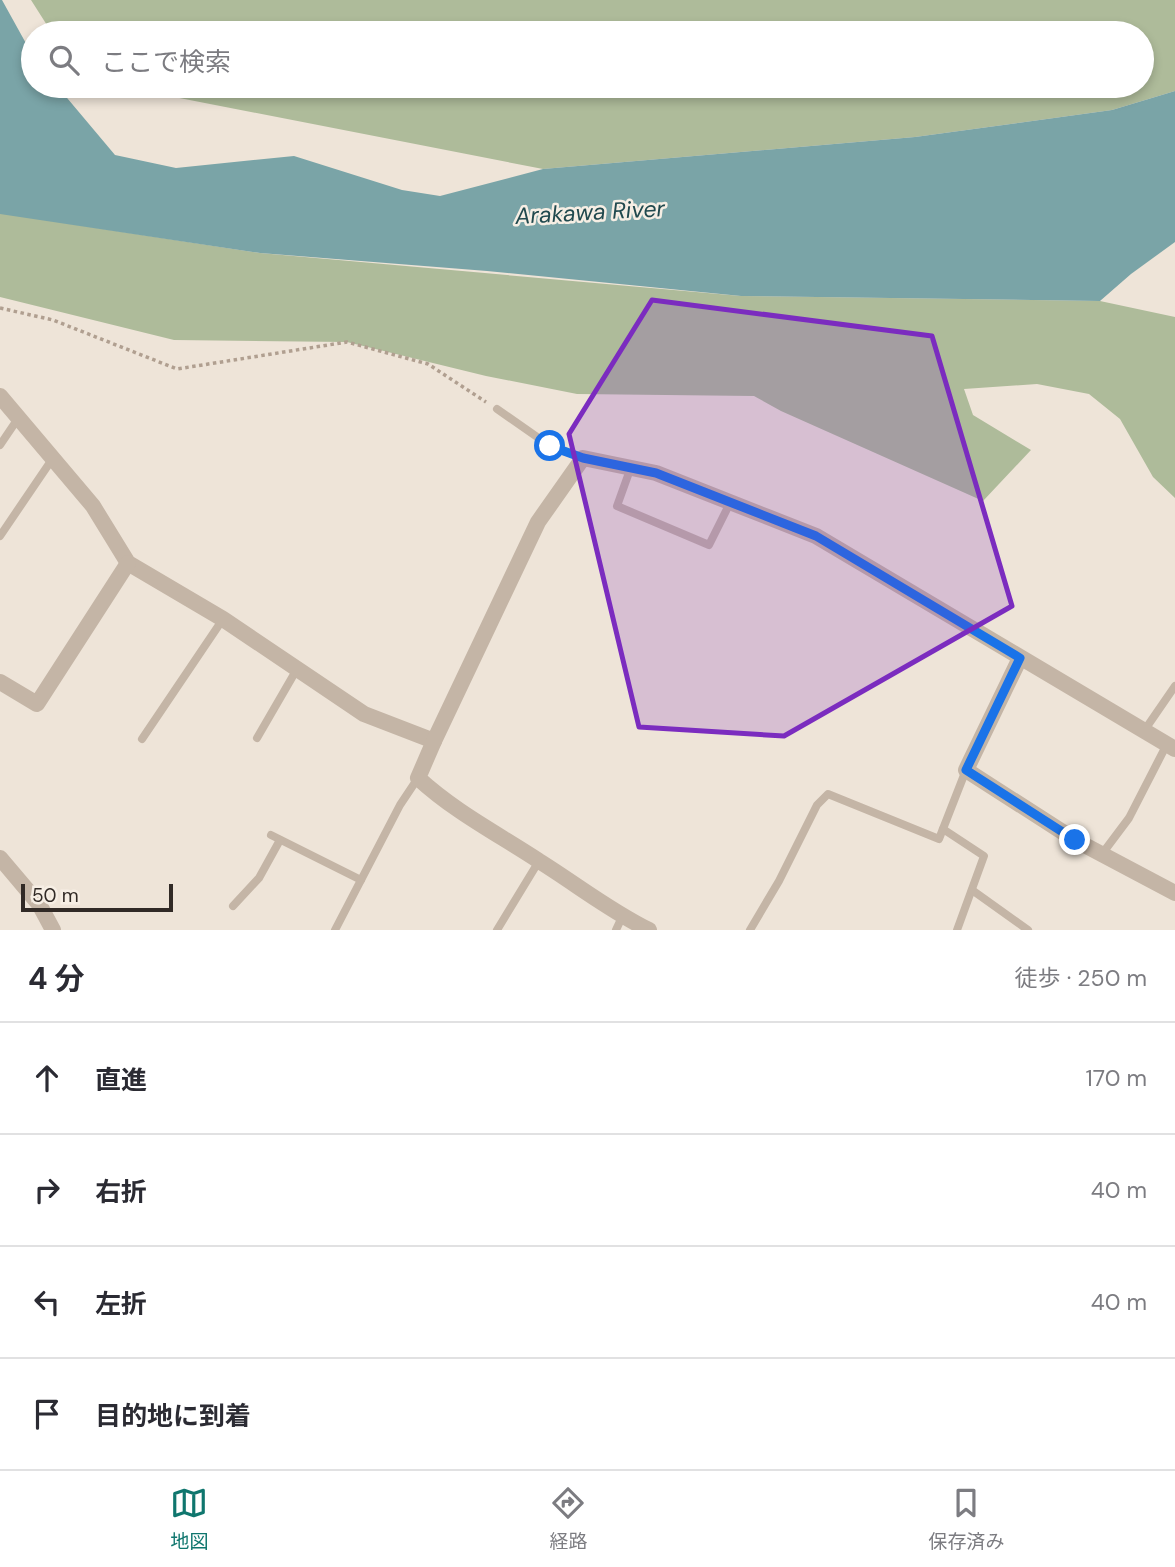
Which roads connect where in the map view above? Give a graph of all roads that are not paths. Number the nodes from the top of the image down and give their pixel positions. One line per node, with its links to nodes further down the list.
1 (0, 396): 3 (street)
2 (497, 409): 6 (lane)
3 (19, 417): 4 (lane); 5 (street)
4 (0, 445)
5 (53, 458): 9 (lane); 10 (street)
6 (583, 458): 7 (street); 19 (street)
7 (631, 467): 8 (street); 8 (lane)
8 (730, 503): 12 (street)
9 (0, 536)
10 (128, 563): 11 (street); 14 (street)
11 (223, 619): 13 (street); 18 (lane)
12 (1020, 658): 16 (street); 21 (street)
13 (297, 669): 17 (lane); 19 (street)
14 (0, 682)
15 (1175, 686): 16 (lane)
16 (1144, 731): 20 (street)
17 (257, 738)
18 (142, 739)
19 (433, 741): 22 (street)
20 (1171, 746): 26 (lane)
21 (966, 770): 23 (lane); 26 (street)
22 (418, 778): 28 (street); 29 (lane)
23 (943, 829): 30 (lane); 38 (lane)
24 (271, 835): 25 (lane)
25 (280, 839): 29 (lane); 32 (lane)
26 (1102, 854): 31 (street)
27 (0, 858): 34 (street)
28 (539, 861): 33 (street); 36 (lane)
29 (361, 880): 35 (lane)
30 (972, 890): 39 (lane); 40 (lane)
31 (1175, 893)
32 (233, 906)
33 (619, 923): 37 (street)
34 (53, 930)
35 (335, 930)
36 (497, 930)
37 (649, 930)
38 (750, 930)
39 (957, 930)
40 (1028, 930)

